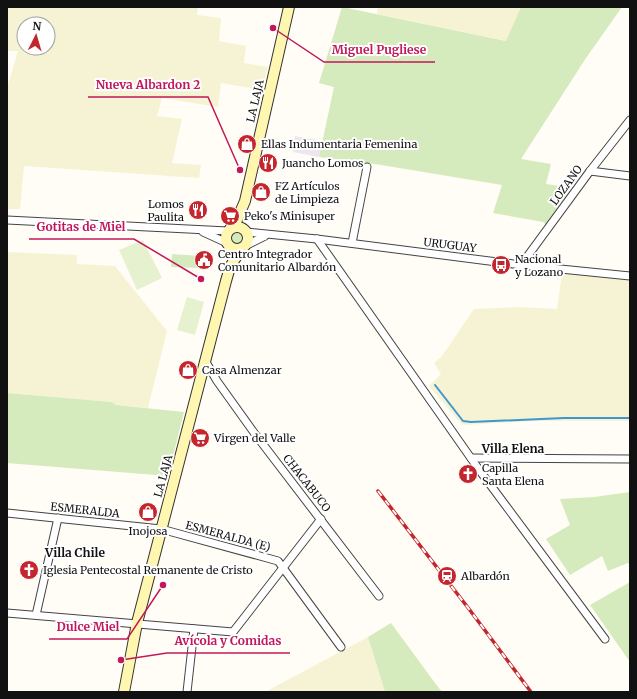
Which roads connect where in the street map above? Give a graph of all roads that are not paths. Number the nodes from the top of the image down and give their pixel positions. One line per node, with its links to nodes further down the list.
1 (289, 7): 6 (main road, LA LAJA)
2 (630, 120): 4 (street, LOZANO)
3 (367, 167): 13 (street)
4 (590, 171): 5 (street); 16 (street, LOZANO)
5 (630, 176)
6 (245, 201): 9 (main road, LA LAJA); 10 (main road, LA LAJA)
7 (7, 220): 8 (street)
8 (197, 230): 9 (street); 14 (street)
9 (229, 230): 10 (main road); 14 (main road)
10 (247, 231): 11 (street, URUGUAY); 15 (main road)
11 (267, 235): 12 (street, URUGUAY); 15 (street)
12 (317, 239): 13 (street, URUGUAY); 20 (street)
13 (352, 243): 16 (street, URUGUAY)
14 (228, 244): 15 (main road); 17 (main road, LA LAJA)
15 (244, 247): 17 (main road, LA LAJA)
16 (521, 265): 18 (street, URUGUAY)
17 (230, 267): 19 (main road, LA LAJA)
18 (630, 276)
19 (206, 362): 24 (street, CHACABUCO); 25 (main road, LA LAJA)
20 (471, 458): 21 (street); 32 (street)
21 (630, 459)
22 (7, 513): 23 (street, ESMERALDA)
23 (58, 518): 25 (street, ESMERALDA); 29 (street)
24 (321, 519): 26 (street); 27 (street, CHACABUCO)
25 (161, 529): 26 (street, ESMERALDA (E)); 30 (main road, LA LAJA)
26 (284, 568): 31 (street); 33 (street, ESMERALDA (E))
27 (379, 596)
28 (7, 613): 29 (street)
29 (36, 615): 30 (street)
30 (137, 623): 31 (street); 34 (main road, LA LAJA)
31 (194, 629): 35 (street)
32 (605, 639)
33 (341, 647)
34 (124, 692)
35 (187, 692)

